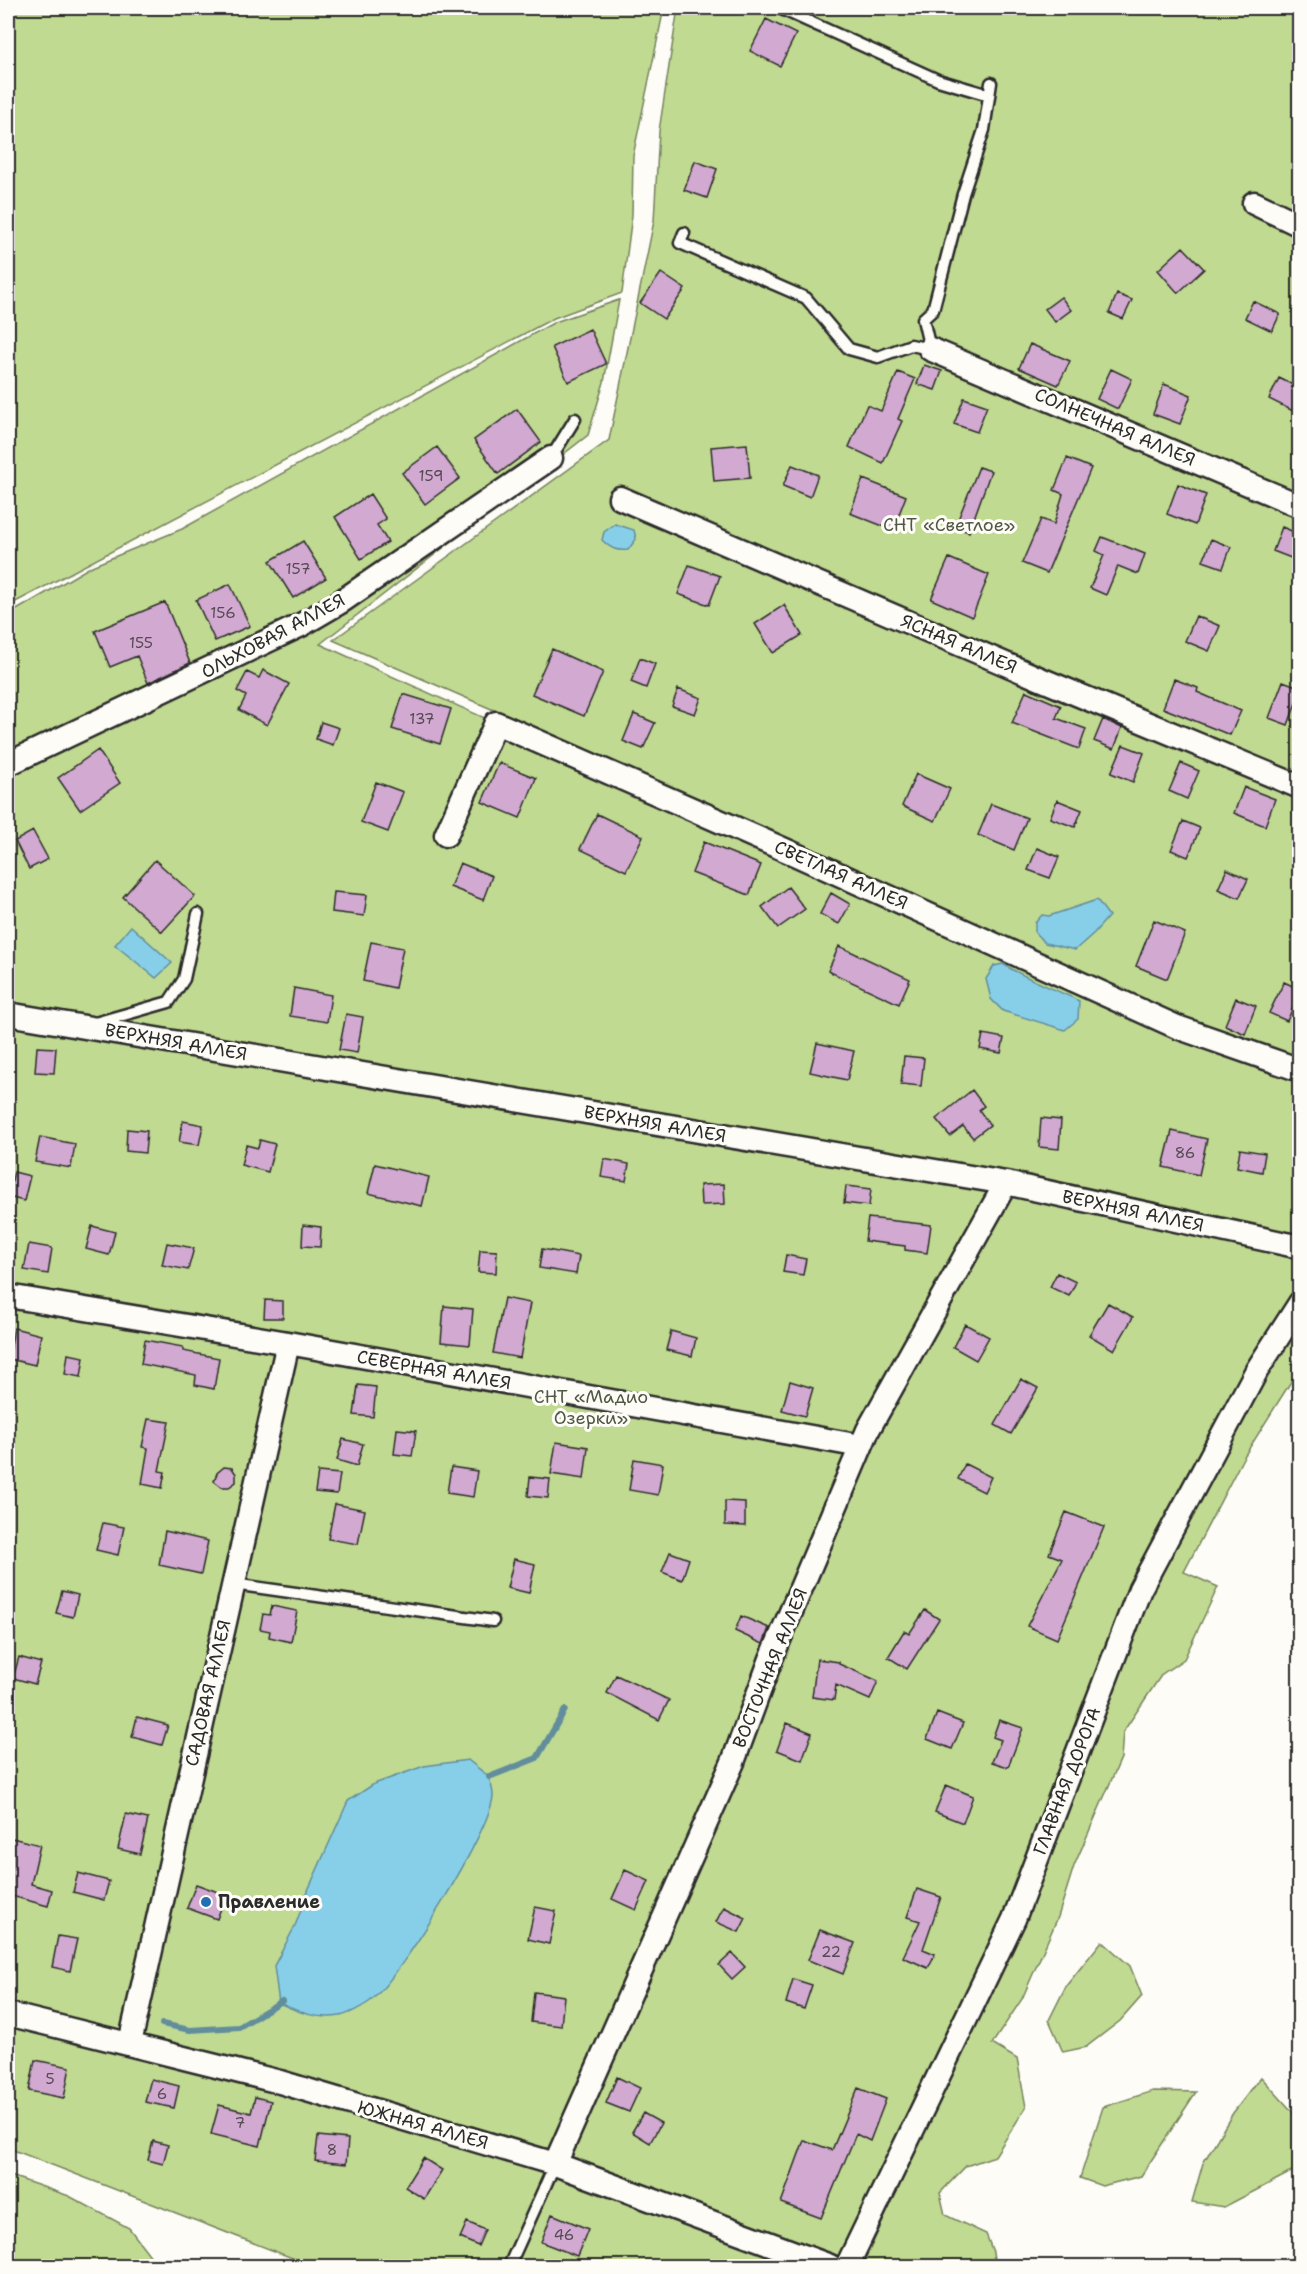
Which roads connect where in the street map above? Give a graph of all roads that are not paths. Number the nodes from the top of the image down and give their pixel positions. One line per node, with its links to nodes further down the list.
1 (779, 8): 3 (lane)
2 (992, 83): 3 (lane)
3 (989, 95): 7 (lane)
4 (1254, 204): 5 (street)
5 (1299, 225)
6 (684, 233): 7 (lane)
7 (930, 349): 11 (street, СОЛНЕЧНАЯ АЛЛЕЯ)
8 (575, 418): 9 (lane)
9 (551, 458): 12 (street, ОЛЬХОВАЯ АЛЛЕЯ)
10 (620, 498): 13 (street, ЯСНАЯ АЛЛЕЯ)
11 (1299, 506)
12 (8, 764)
13 (1299, 787)
14 (446, 835): 18 (street, СВЕТЛАЯ АЛЛЕЯ)
15 (198, 914): 17 (lane)
16 (8, 1014): 17 (street, ВЕРХНЯЯ АЛЛЕЯ)
17 (83, 1027): 19 (street, ВЕРХНЯЯ АЛЛЕЯ)
18 (1299, 1070)
19 (1006, 1184): 20 (street, ВЕРХНЯЯ АЛЛЕЯ); 24 (street, ВОСТОЧНАЯ АЛЛЕЯ)
20 (1299, 1247)
21 (8, 1296): 23 (street, СЕВЕРНАЯ АЛЛЕЯ)
22 (1299, 1304): 32 (street, ГЛАВНАЯ ДОРОГА)
23 (288, 1343): 24 (street, СЕВЕРНАЯ АЛЛЕЯ); 25 (street, САДОВАЯ АЛЛЕЯ)
24 (861, 1446): 29 (street, ВОСТОЧНАЯ АЛЛЕЯ)
25 (233, 1584): 26 (lane); 28 (street, САДОВАЯ АЛЛЕЯ)
26 (493, 1621)
27 (8, 2014): 28 (street, ЮЖНАЯ АЛЛЕЯ)
28 (130, 2043): 29 (street, ЮЖНАЯ АЛЛЕЯ)
29 (555, 2164): 30 (lane); 31 (street, ЮЖНАЯ АЛЛЕЯ)
30 (509, 2266)
31 (830, 2266)
32 (846, 2266)

